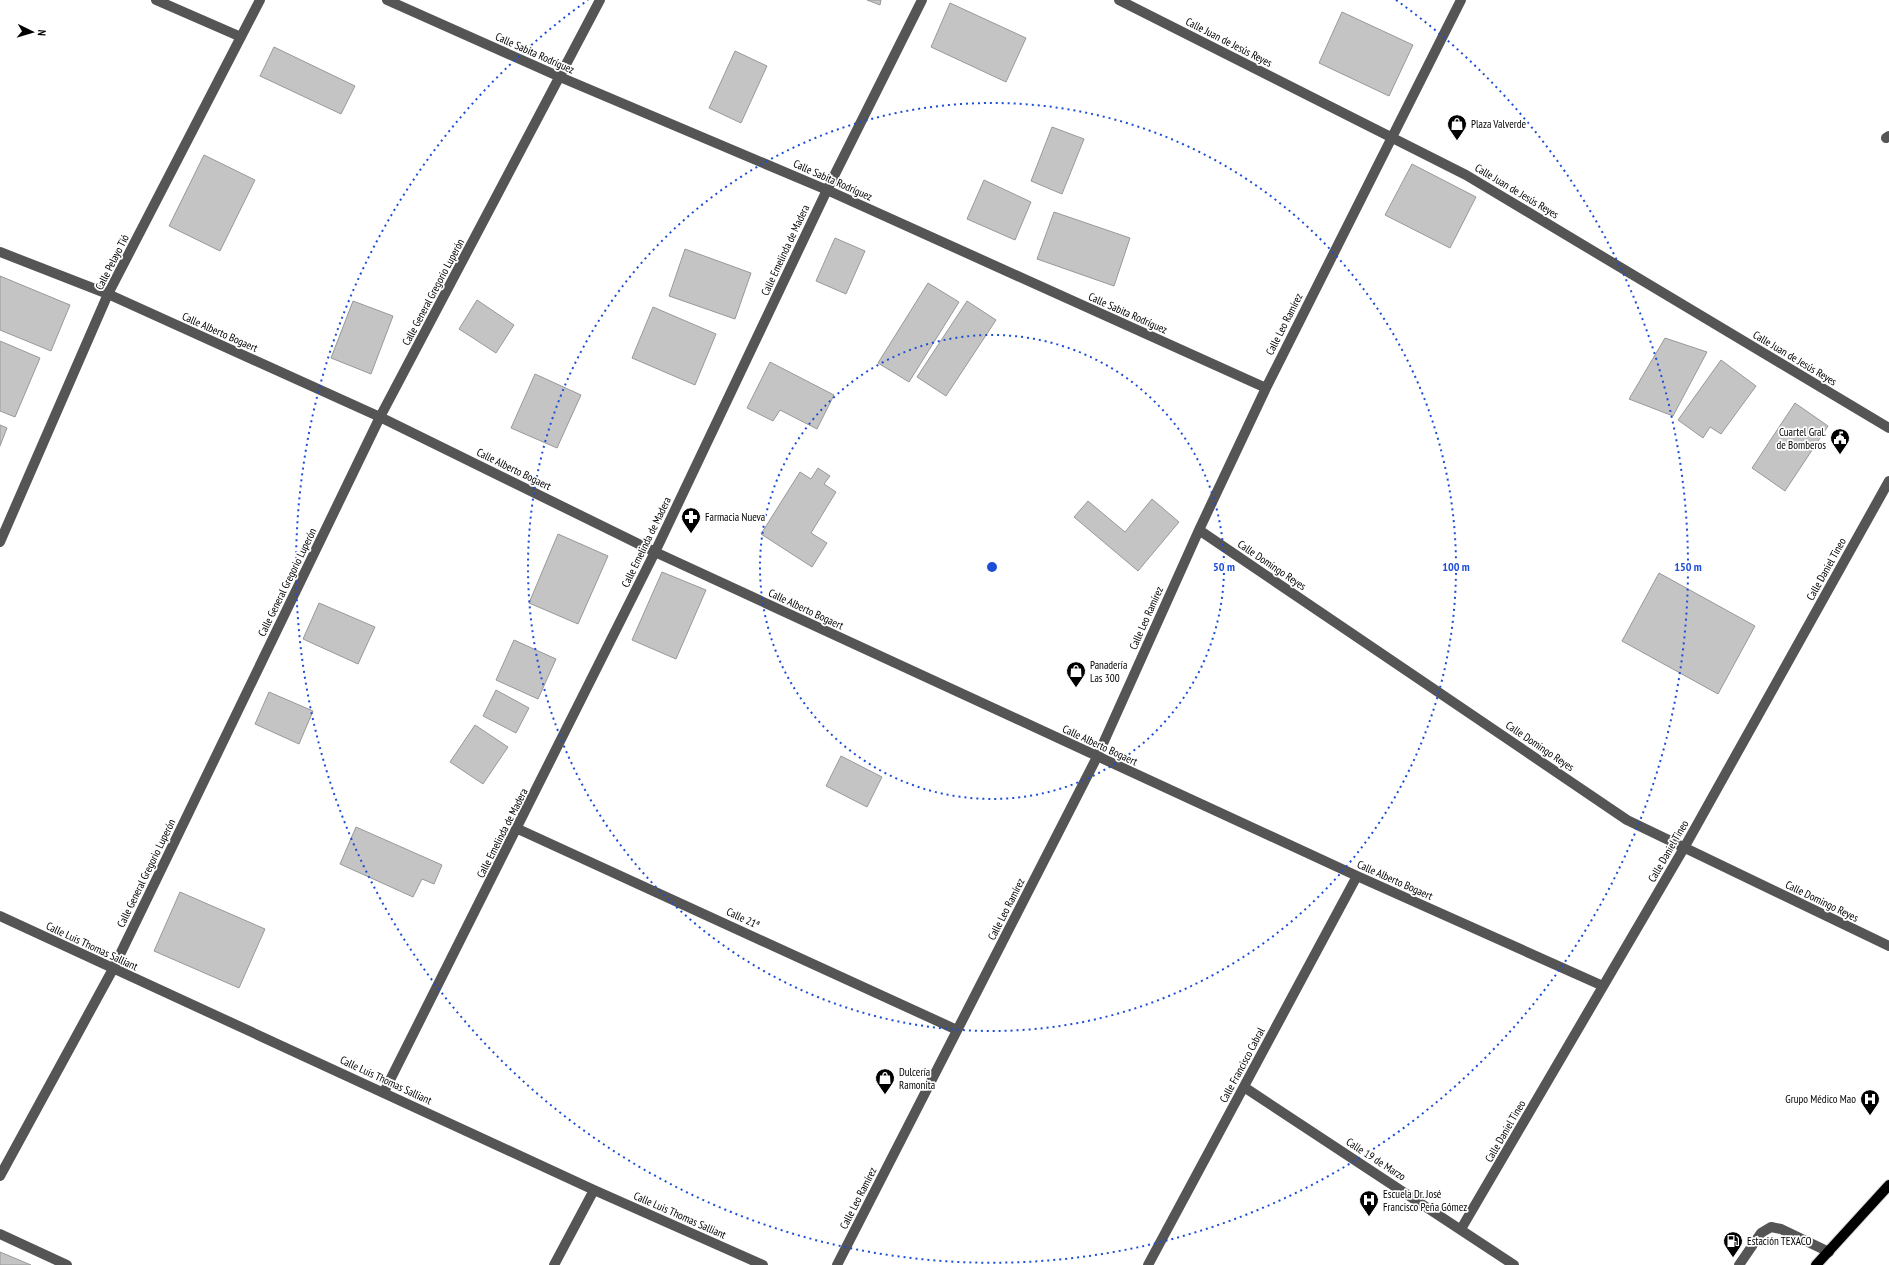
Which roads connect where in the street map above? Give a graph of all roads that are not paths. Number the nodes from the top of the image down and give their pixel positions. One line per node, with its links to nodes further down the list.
1 (156, 0): 8 (street)
2 (260, 0): 8 (street, Calle Pelayo Tió)
3 (387, 0): 9 (street, Calle Sabita Rodríguez)
4 (600, 0): 9 (street, Calle General Gregorio Luperón)
5 (922, 0): 11 (street, Calle Emelinda de Madera)
6 (1119, 0): 10 (street, Calle Juan de Jesús Reyes)
7 (1461, 0): 10 (street, Calle Leo Ramírez)
8 (241, 37): 13 (street, Calle Pelayo Tió)
9 (560, 77): 11 (street, Calle Sabita Rodríguez); 15 (street, Calle General Gregorio Luperón)
10 (1391, 138): 14 (street, Calle Leo Ramírez); 16 (street, Calle Juan de Jesús Reyes)
11 (827, 190): 14 (street, Calle Sabita Rodríguez); 20 (street, Calle Emelinda de Madera)
12 (0, 252): 13 (street, Calle Alberto Bogaert)
13 (108, 294): 15 (street, Calle Alberto Bogaert); 19 (street, Calle Pelayo Tió)
14 (1266, 388): 18 (street, Calle Leo Ramírez)
15 (380, 417): 20 (street, Calle Alberto Bogaert); 27 (street, Calle General Gregorio Luperón)
16 (1889, 428)
17 (1889, 481): 23 (street, Calle Daniel Tineo)
18 (1199, 530): 21 (street, Calle Leo Ramírez); 23 (street, Calle Domingo Reyes)
19 (0, 542)
20 (655, 552): 21 (street, Calle Alberto Bogaert); 22 (street, Calle Emelinda de Madera)
21 (1097, 757): 24 (street, Calle Alberto Bogaert); 29 (street, Calle Leo Ramírez)
22 (518, 829): 29 (street, Calle 21ª); 31 (street, Calle Emelinda de Madera)
23 (1684, 848): 26 (street, Calle Domingo Reyes); 28 (street, Calle Daniel Tineo)
24 (1357, 876): 28 (street, Calle Alberto Bogaert); 30 (street, Calle Francisco Cabral)
25 (0, 916): 27 (street, Calle Luis Thomas Salliant)
26 (1889, 946)
27 (113, 969): 31 (street, Calle Luis Thomas Salliant); 32 (street, Calle General Gregorio Luperón)
28 (1603, 986): 35 (street, Calle Daniel Tineo)
29 (957, 1030): 41 (street, Calle Leo Ramírez)
30 (1244, 1087): 35 (street, Calle 19 de Marzo); 42 (street, Calle Francisco Cabral)
31 (384, 1092): 34 (street, Calle Luis Thomas Salliant)
32 (0, 1176)
33 (1889, 1185): 37 (main road)
34 (594, 1190): 39 (street); 40 (street, Calle Luis Thomas Salliant)
35 (1461, 1229): 43 (street, Calle 19 de Marzo)
36 (0, 1234): 38 (street)
37 (1829, 1252): 44 (street); 45 (main road)
38 (67, 1265)
39 (554, 1265)
40 (763, 1265)
41 (837, 1265)
42 (1148, 1265)
43 (1514, 1265)
44 (1739, 1265)
45 (1816, 1265)

